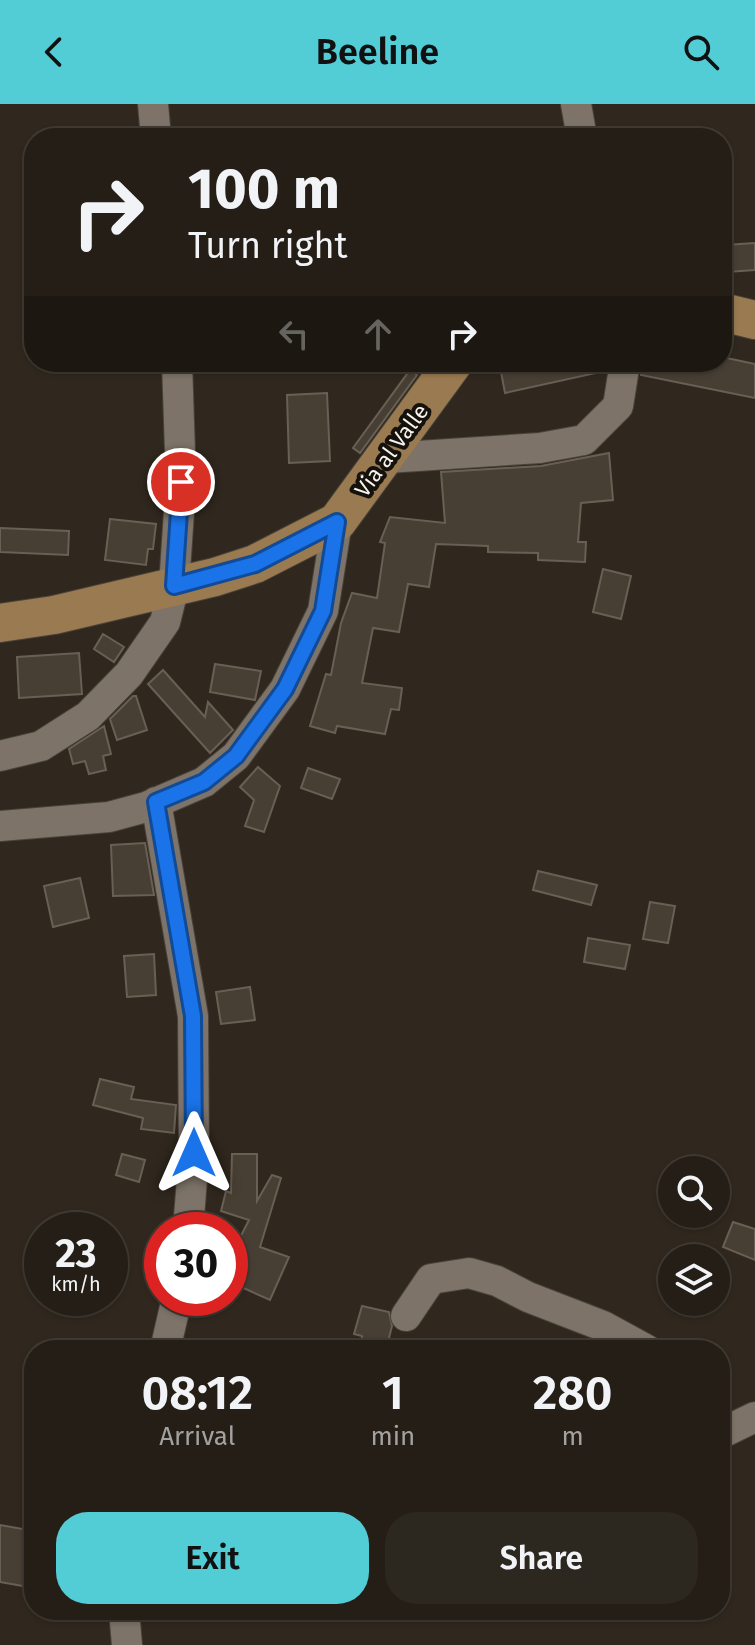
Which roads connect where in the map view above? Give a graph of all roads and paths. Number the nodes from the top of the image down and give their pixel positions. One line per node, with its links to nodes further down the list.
1 (153, 104): 3 (street)
2 (576, 104): 4 (street)
3 (155, 128)
4 (580, 128)
5 (732, 314): 6 (main road)
6 (755, 320)
7 (177, 372): 12 (street)
8 (447, 372): 10 (main road, Via al Valle)
9 (623, 372): 10 (street)
10 (387, 458): 11 (main road, Via al Valle)
11 (337, 522): 12 (main road, Via al Valle); 15 (street)
12 (174, 586): 13 (main road, Via al Valle); 14 (street)
13 (0, 623)
14 (0, 756)
15 (156, 802): 16 (street); 17 (street)
16 (0, 826)
17 (189, 1212)
18 (173, 1316): 20 (street)
19 (406, 1316): 21 (street)
20 (167, 1340)
21 (629, 1340)
22 (755, 1417): 23 (street)
23 (730, 1429)
24 (125, 1620): 25 (street)
25 (127, 1645)

